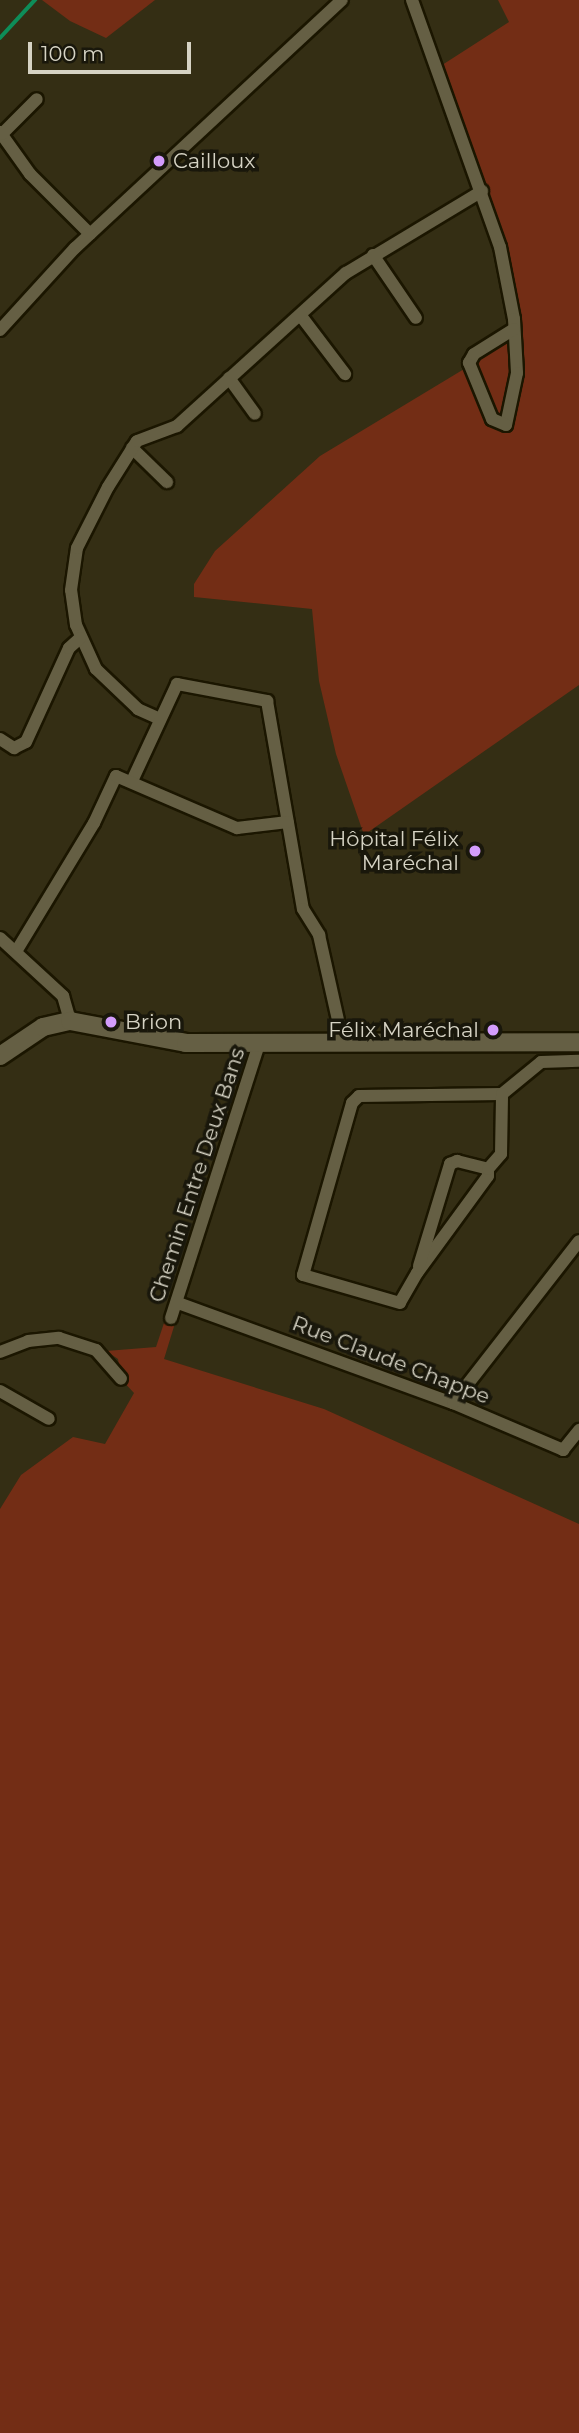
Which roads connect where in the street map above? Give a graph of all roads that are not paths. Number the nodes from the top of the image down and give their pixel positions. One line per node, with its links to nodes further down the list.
1 (342, 0): 6 (street)
2 (412, 0): 5 (street)
3 (37, 99): 4 (street)
4 (1, 133): 6 (street)
5 (482, 191): 7 (street); 10 (street)
6 (90, 234): 11 (street)
7 (373, 255): 8 (street); 9 (street)
8 (301, 316): 12 (street); 13 (street)
9 (416, 318)
10 (514, 328): 10 (street)
11 (0, 330)
12 (345, 374)
13 (229, 378): 14 (street); 15 (street)
14 (255, 414)
15 (132, 448): 16 (street); 17 (street)
16 (167, 482)
17 (80, 638): 18 (street); 19 (street)
18 (159, 719): 20 (street); 21 (street)
19 (0, 739)
20 (132, 781): 21 (street); 23 (street)
21 (288, 821): 25 (street)
22 (0, 938): 23 (street)
23 (17, 950): 24 (street)
24 (70, 1021): 27 (street); 28 (street)
25 (343, 1042): 26 (street); 27 (street)
26 (579, 1042)
27 (259, 1044): 34 (street, Chemin Entre Deux Bans)
28 (0, 1056)
29 (579, 1061): 30 (street)
30 (502, 1094): 31 (street); 33 (street)
31 (488, 1169): 33 (street); 33 (street)
32 (579, 1241): 39 (street)
33 (417, 1273)
34 (178, 1303): 35 (street, Chemin Entre Deux Bans); 39 (street, Rue Claude Chappe)
35 (170, 1318)
36 (4, 1350): 37 (street)
37 (121, 1380)
38 (0, 1391): 40 (street)
39 (453, 1403): 41 (street, Rue Claude Chappe)
40 (49, 1419)
41 (579, 1430)

